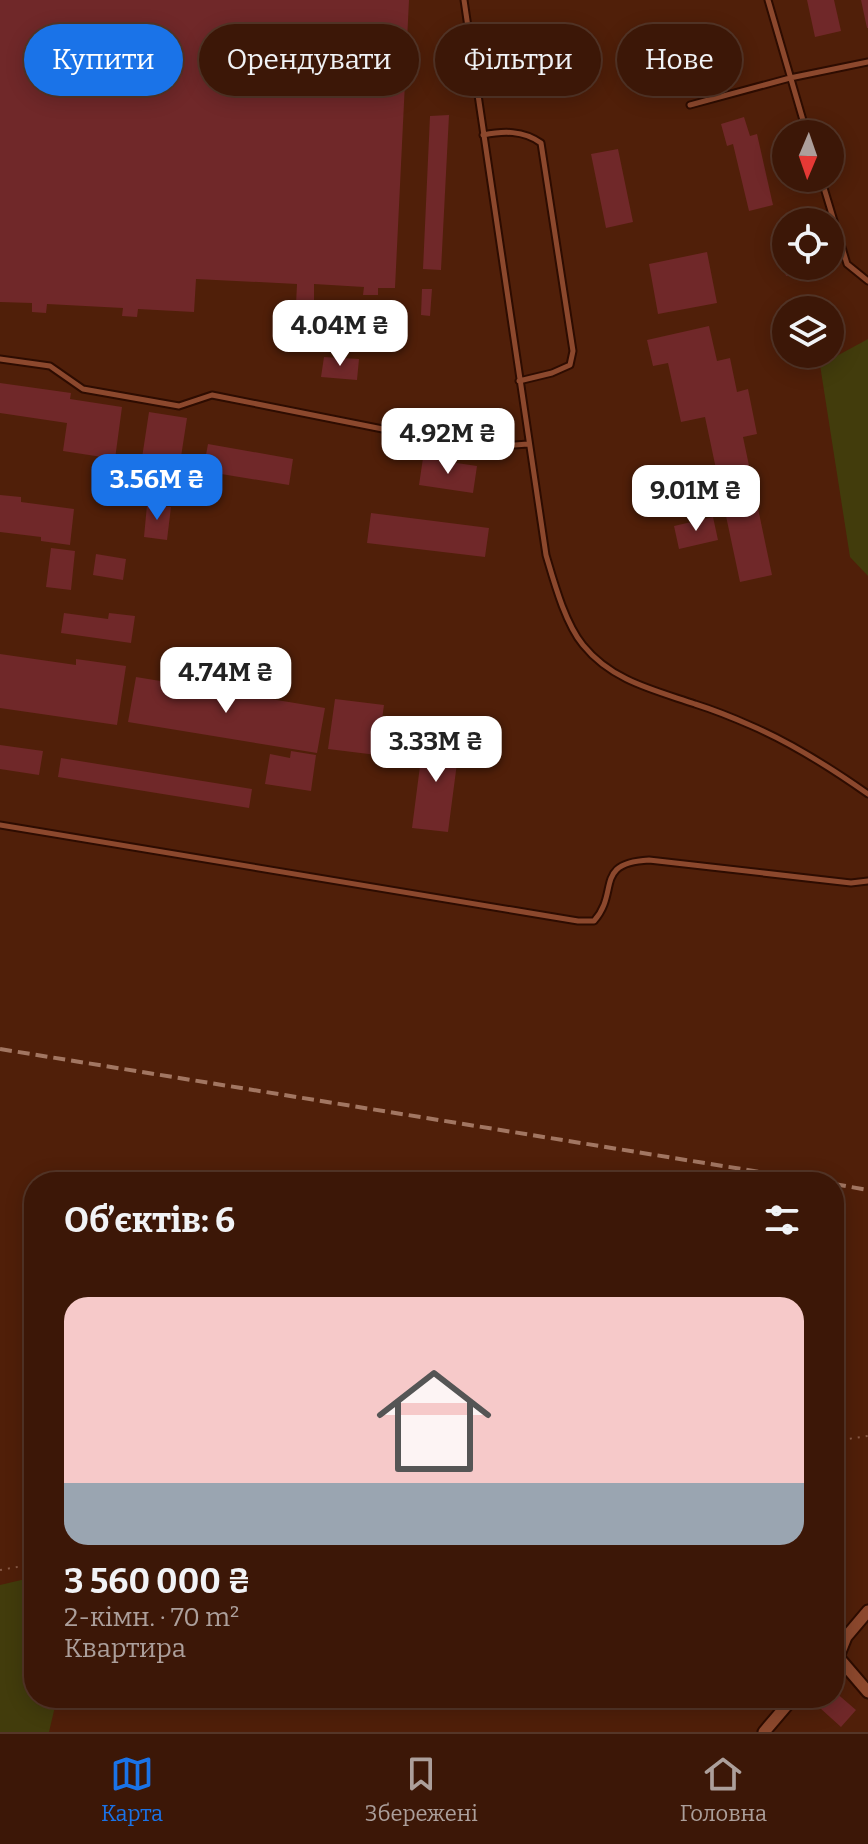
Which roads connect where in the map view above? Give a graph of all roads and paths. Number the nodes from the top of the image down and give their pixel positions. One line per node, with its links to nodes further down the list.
1 (464, 0): 7 (lane)
2 (768, 0): 4 (lane)
3 (868, 62): 4 (lane)
4 (790, 78): 5 (lane); 6 (lane)
5 (690, 105)
6 (803, 120)
7 (483, 135): 11 (lane); 11 (lane)
8 (825, 192): 9 (lane)
9 (868, 281)
10 (0, 359): 12 (lane)
11 (519, 381): 12 (lane)
12 (528, 444): 13 (lane)
13 (868, 794)
14 (0, 825): 15 (lane)
15 (868, 881)
16 (868, 1436): 17 (path)
17 (844, 1440)
18 (24, 1566): 19 (path)
19 (0, 1570)
20 (868, 1611): 21 (street)
21 (844, 1641)
22 (844, 1666): 23 (street)
23 (868, 1692)
24 (784, 1708): 25 (street)
25 (764, 1732)

